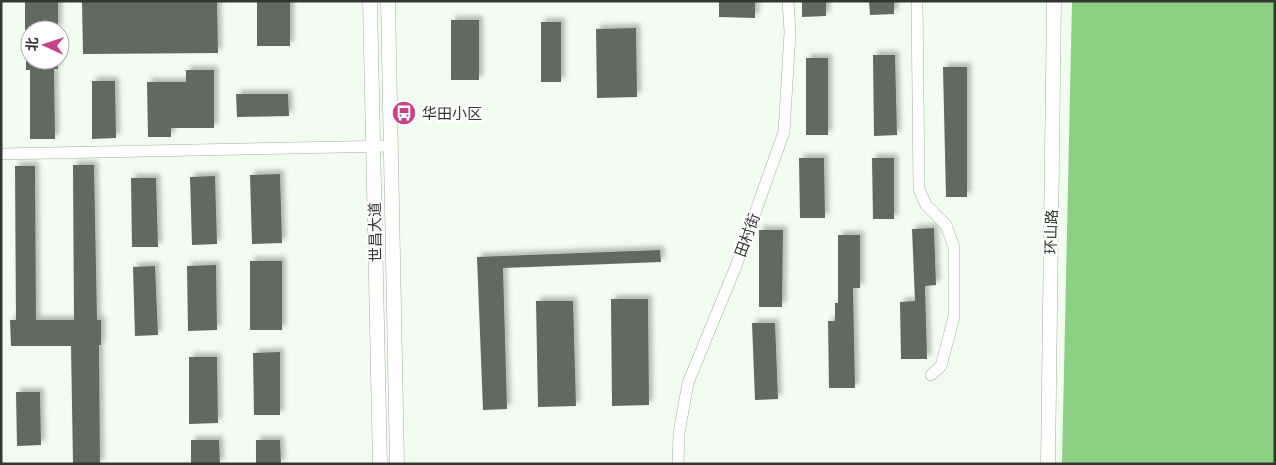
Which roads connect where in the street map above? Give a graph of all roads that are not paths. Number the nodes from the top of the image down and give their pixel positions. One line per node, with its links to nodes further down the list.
1 (370, 1): 6 (main road, 世昌大道)
2 (388, 1): 7 (main road, 世昌大道)
3 (788, 1): 12 (street, 田村街)
4 (917, 1): 9 (street)
5 (1054, 1): 13 (main road, 环山路)
6 (374, 145): 7 (street); 8 (street); 10 (main road, 世昌大道)
7 (391, 146): 11 (main road, 世昌大道)
8 (1, 154)
9 (931, 375)
10 (380, 464)
11 (397, 464)
12 (678, 464)
13 (1048, 464)

